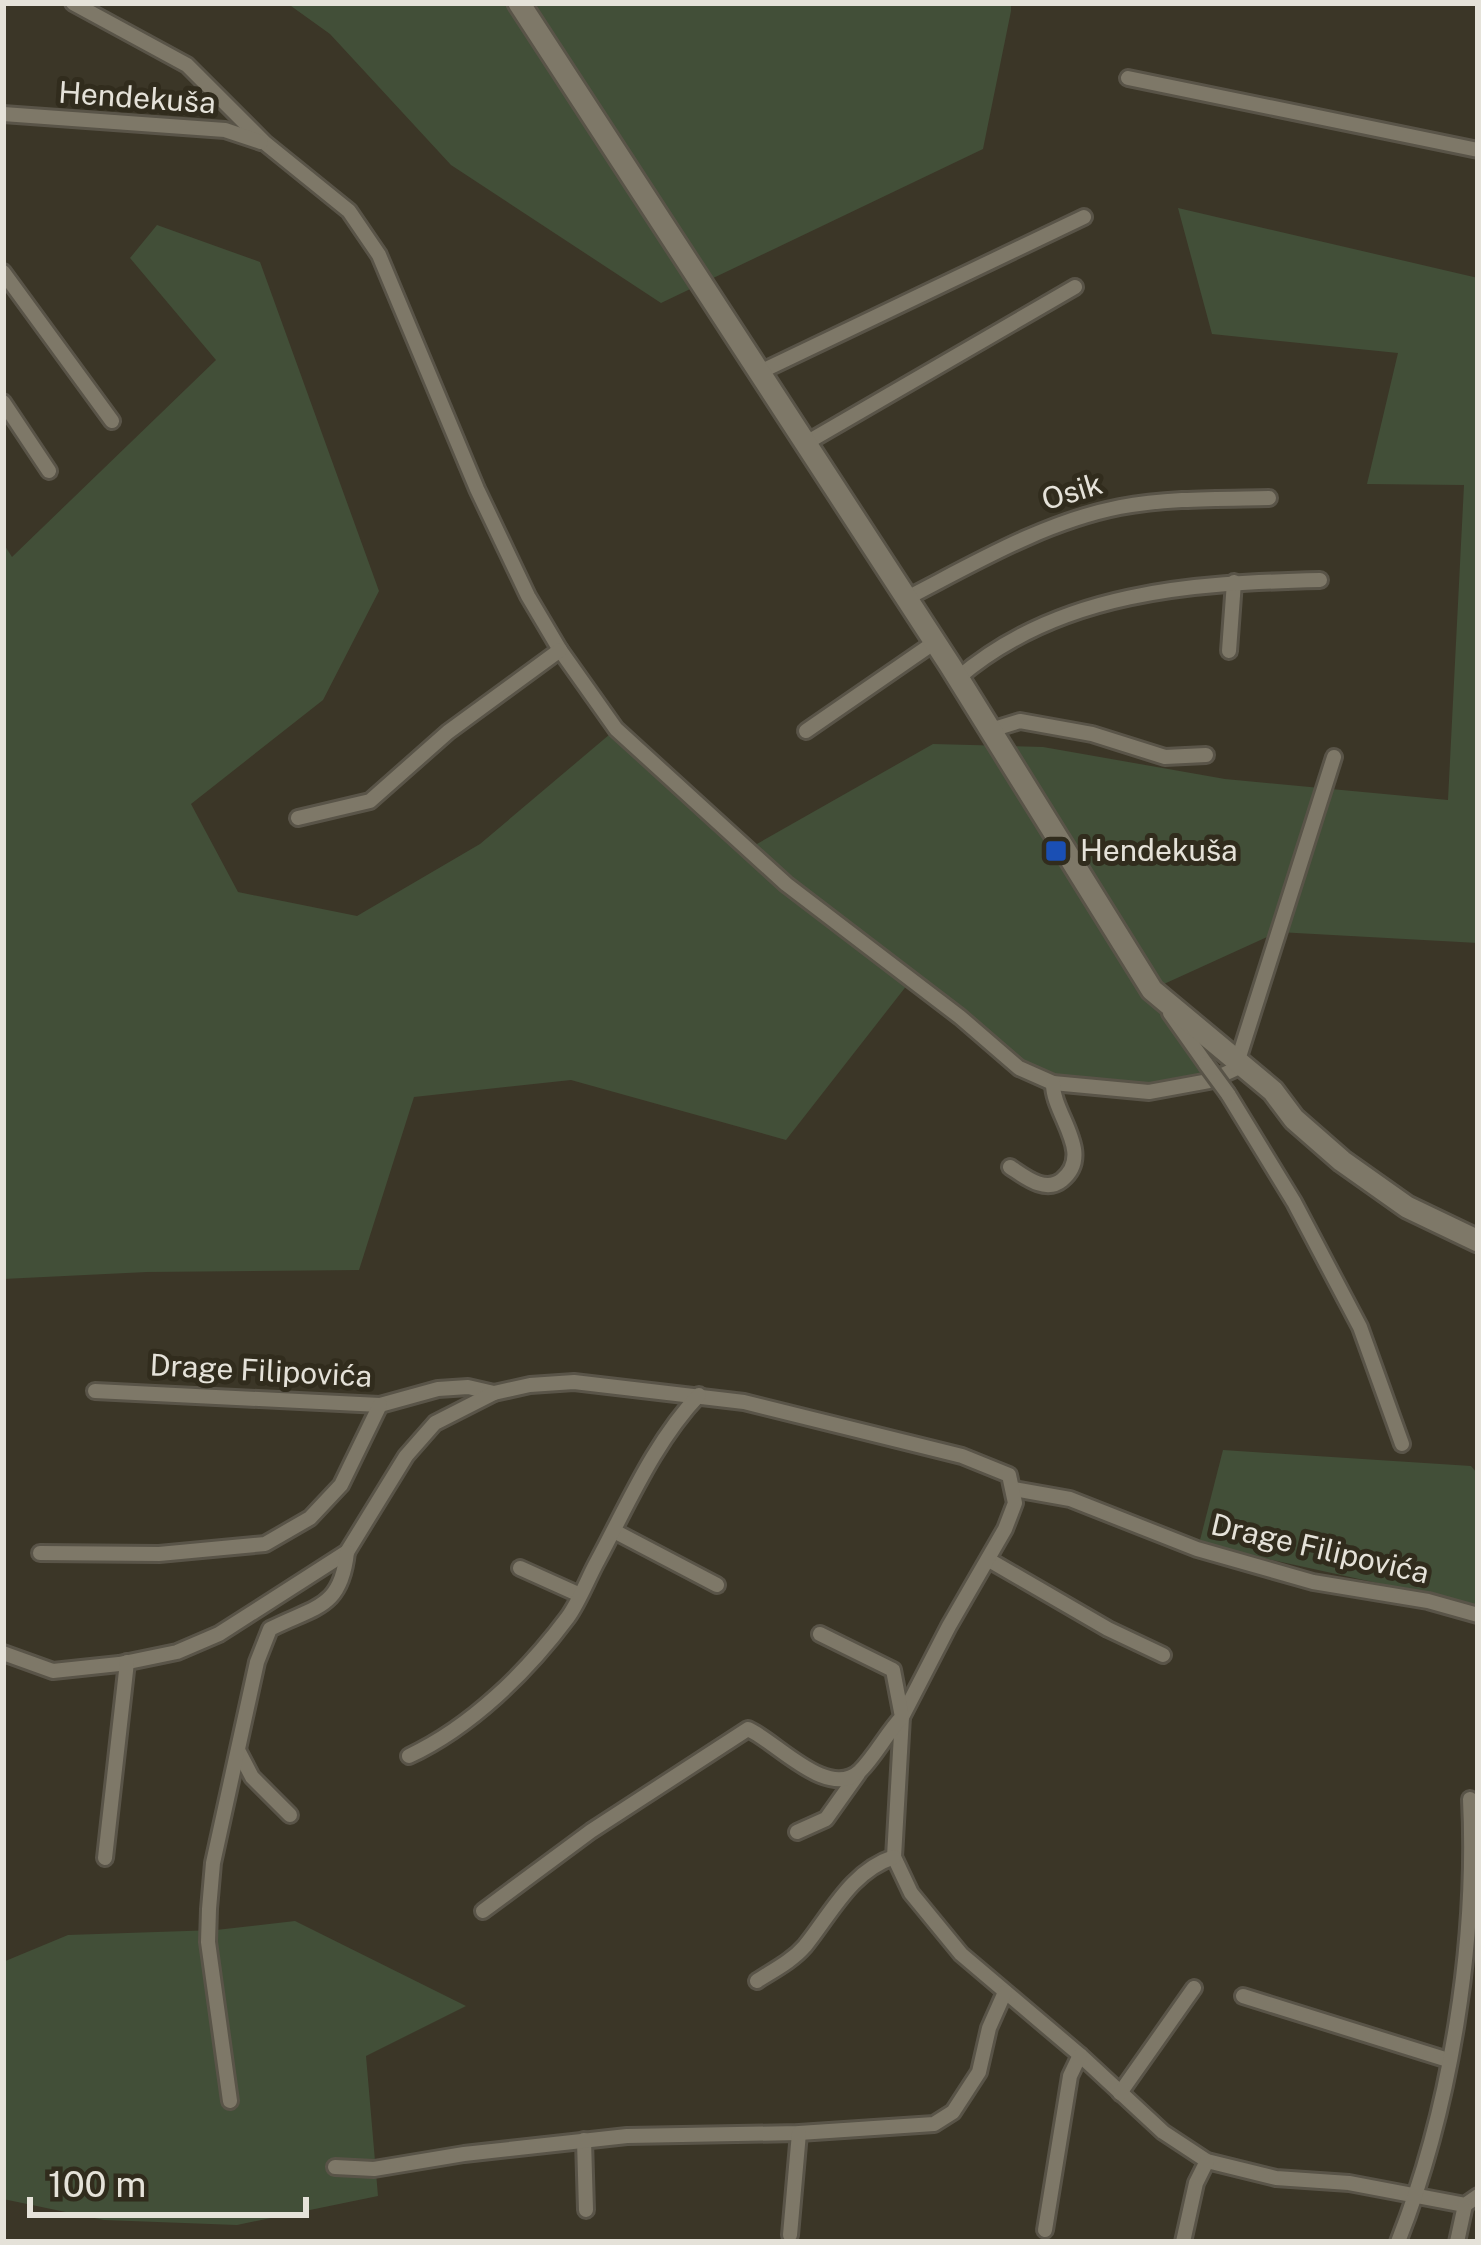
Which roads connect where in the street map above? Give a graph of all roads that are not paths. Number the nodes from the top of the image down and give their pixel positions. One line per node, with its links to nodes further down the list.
1 (73, 3): 5 (street, Hendekuša)
2 (519, 3): 10 (main road)
3 (1129, 78): 6 (street)
4 (3, 114): 5 (street, Hendekuša)
5 (266, 143): 20 (street, Hendekuša)
6 (1478, 150)
7 (1084, 217): 10 (street)
8 (3, 272): 12 (street)
9 (1075, 287): 13 (street)
10 (760, 372): 13 (main road)
11 (3, 401): 14 (street)
12 (112, 421)
13 (806, 443): 18 (main road)
14 (49, 471)
15 (1269, 499): 18 (street, Osik)
16 (1320, 580): 17 (street)
17 (1234, 582): 21 (street); 22 (street)
18 (907, 598): 19 (main road)
19 (935, 642): 22 (main road); 24 (street)
20 (560, 650): 27 (street); 30 (street, Hendekuša)
21 (1229, 651)
22 (958, 678): 23 (main road)
23 (991, 730): 25 (street); 28 (main road)
24 (806, 731)
25 (1206, 755)
26 (1334, 757): 29 (street)
27 (298, 818)
28 (1153, 989): 29 (main road); 37 (street, bridge)
29 (1241, 1062): 30 (street, Hendekuša); 32 (main road)
30 (1053, 1083): 31 (street)
31 (1010, 1167)
32 (1478, 1241)
33 (95, 1391): 36 (street, Drage Filipovića)
34 (494, 1394): 35 (street, Drage Filipovića); 36 (street, Drage Filipovića); 40 (street, Drage Filipovića)
35 (699, 1395): 38 (street, Drage Filipovića); 39 (street)
36 (380, 1405): 41 (street)
37 (1402, 1444)
38 (1014, 1489): 42 (street); 46 (street, Drage Filipovića)
39 (614, 1531): 44 (street); 45 (street)
40 (347, 1552): 51 (street, Drage Filipovića); 54 (street, Drage Filipovića)
41 (40, 1553)
42 (989, 1560): 49 (street); 53 (street)
43 (520, 1568): 45 (street)
44 (717, 1585)
45 (580, 1595): 55 (street)
46 (1478, 1615)
47 (820, 1634): 53 (street)
48 (3, 1653): 50 (street, Drage Filipovića)
49 (1163, 1655)
50 (21, 1660): 51 (street, Drage Filipovića); 52 (street)
51 (127, 1662): 61 (street)
52 (3, 1674)
53 (902, 1717): 56 (street); 60 (street)
54 (239, 1752): 58 (street); 70 (street, Drage Filipovića)
55 (409, 1756)
56 (857, 1774): 59 (street); 62 (street)
57 (1470, 1798): 68 (street)
58 (290, 1815)
59 (797, 1832)
60 (893, 1857): 63 (street); 65 (street)
61 (105, 1858)
62 (483, 1911)
63 (758, 1981)
64 (1194, 1988): 69 (street)
65 (1005, 1992): 67 (street); 71 (street)
66 (1243, 1996): 68 (street)
67 (1080, 2055): 69 (street); 78 (street)
68 (1448, 2060): 75 (street)
69 (1120, 2093): 73 (street)
70 (230, 2101)
71 (799, 2133): 72 (street); 79 (street)
72 (584, 2140): 74 (street); 77 (street)
73 (1207, 2161): 75 (street); 80 (street)
74 (335, 2167)
75 (1417, 2194): 76 (street); 81 (street)
76 (1472, 2201): 82 (street)
77 (586, 2210)
78 (1046, 2230)
79 (790, 2235)
80 (1183, 2242)
81 (1398, 2242)
82 (1457, 2242)

